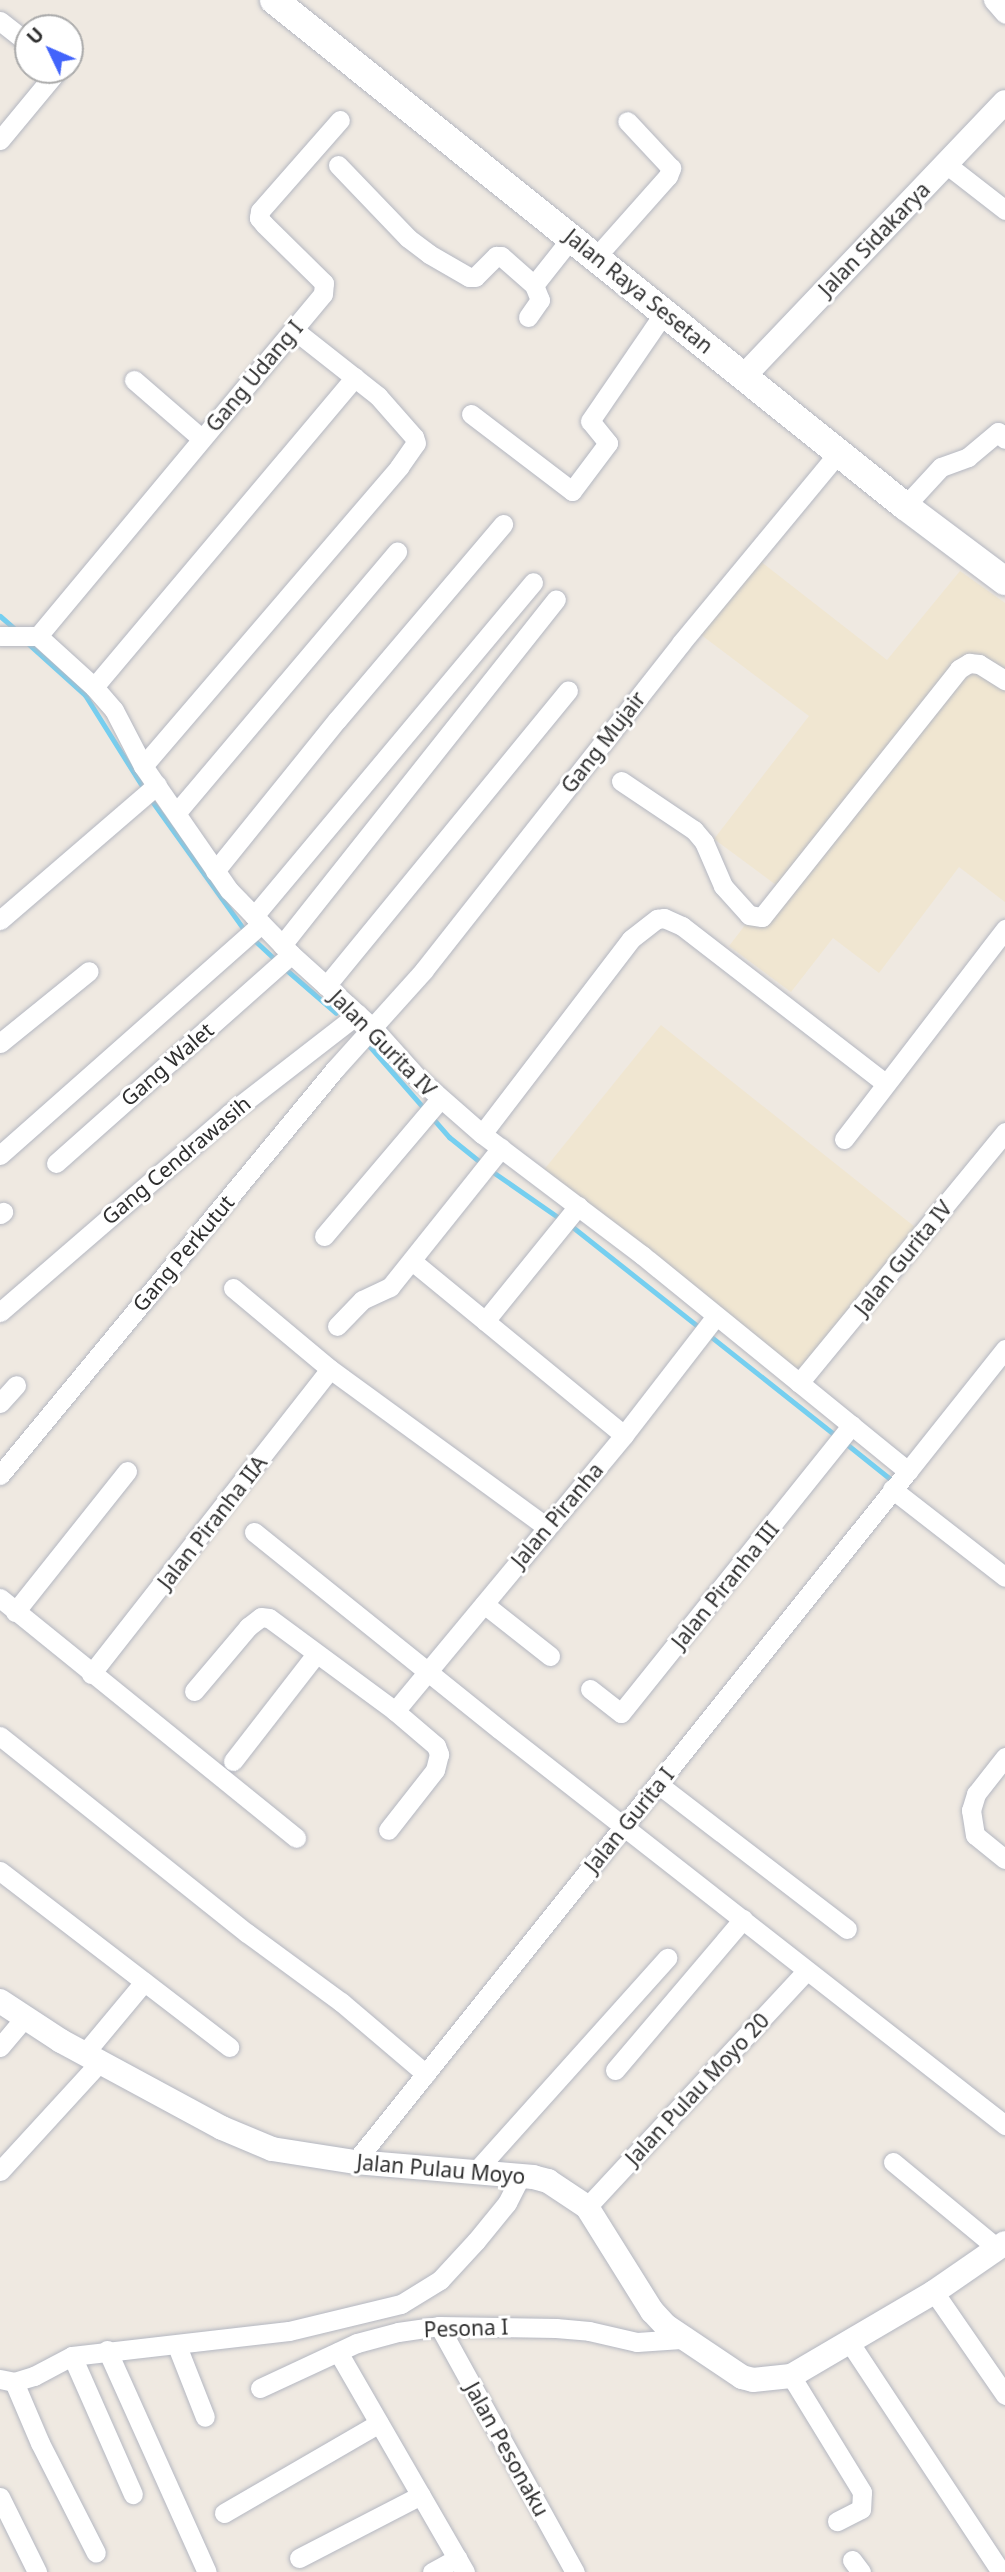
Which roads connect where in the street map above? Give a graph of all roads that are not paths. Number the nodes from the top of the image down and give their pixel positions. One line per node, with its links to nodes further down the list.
1 (274, 0): 14 (main road, Jalan Raya Sesetan)
2 (993, 0): 3 (street)
3 (1005, 14)
4 (0, 21): 5 (street)
5 (14, 32)
6 (46, 84): 10 (street)
7 (1005, 102): 11 (street, Jalan Sidakarya)
8 (340, 120): 19 (street, Gang Udang I)
9 (627, 121): 15 (street)
10 (0, 140)
11 (946, 164): 13 (street); 20 (street, Jalan Sidakarya)
12 (338, 165): 16 (street)
13 (1005, 210)
14 (572, 237): 15 (main road, Jalan Raya Sesetan); 16 (street)
15 (596, 257): 17 (main road, Jalan Raya Sesetan)
16 (534, 285): 18 (street)
17 (664, 313): 20 (main road, Jalan Raya Sesetan); 23 (street)
18 (528, 317)
19 (294, 330): 21 (street); 24 (street, Gang Udang I)
20 (744, 376): 26 (main road, Jalan Raya Sesetan)
21 (355, 377): 35 (street); 37 (street)
22 (134, 380): 24 (street)
23 (471, 414)
24 (201, 438): 33 (street, Gang Udang I)
25 (1005, 439): 27 (street)
26 (838, 453): 27 (main road, Jalan Raya Sesetan); 49 (street, Gang Mujair)
27 (905, 506): 30 (main road, Jalan Raya Sesetan)
28 (503, 524): 41 (street)
29 (397, 552): 40 (street)
30 (1005, 581)
31 (533, 583): 43 (street)
32 (556, 599): 45 (street, Gang Walet)
33 (21, 636): 35 (street, Jalan Gurita IV)
34 (1005, 680): 38 (street)
35 (94, 687): 37 (street, Jalan Gurita IV)
36 (568, 690): 47 (street)
37 (143, 766): 39 (street, Jalan Gurita IV)
38 (621, 781)
39 (149, 792): 40 (street, Jalan Gurita IV); 42 (street)
40 (177, 812): 41 (street, Jalan Gurita IV)
41 (215, 871): 43 (street, Jalan Gurita IV)
42 (0, 920)
43 (258, 922): 45 (street, Jalan Gurita IV); 57 (street)
44 (1001, 941): 51 (street)
45 (284, 956): 47 (street, Jalan Gurita IV); 58 (street, Gang Walet)
46 (84, 975): 50 (street)
47 (326, 986): 48 (street, Jalan Gurita IV)
48 (358, 1014): 49 (street, Jalan Gurita IV); 63 (street, Gang Cendrawasih)
49 (366, 1036): 52 (street, Jalan Gurita IV); 75 (street, Gang Perkutut)
50 (0, 1044)
51 (886, 1083): 54 (street); 55 (street)
52 (439, 1100): 54 (street, Jalan Gurita IV); 60 (street)
53 (1005, 1132): 69 (street, Jalan Gurita IV)
54 (482, 1135): 56 (street, Jalan Gurita IV)
55 (844, 1139)
56 (500, 1150): 59 (street, Jalan Gurita IV); 61 (street)
57 (0, 1155)
58 (56, 1163)
59 (571, 1215): 64 (street, Jalan Gurita IV); 65 (street)
60 (324, 1236)
61 (412, 1261): 65 (street); 66 (street)
62 (233, 1288): 68 (street)
63 (0, 1312)
64 (714, 1319): 69 (street, Jalan Gurita IV); 73 (street, Jalan Piranha)
65 (485, 1321): 73 (street)
66 (337, 1326)
67 (1005, 1349): 76 (street, Jalan Gurita I)
68 (330, 1369): 77 (street); 86 (street, Jalan Piranha IIA)
69 (799, 1383): 72 (street, Jalan Gurita IV)
70 (16, 1385): 71 (street)
71 (0, 1403)
72 (845, 1434): 76 (street, Jalan Gurita IV); 87 (street, Jalan Piranha III)
73 (624, 1435): 77 (street, Jalan Piranha)
74 (127, 1471): 82 (street)
75 (0, 1475)
76 (899, 1481): 79 (street, Jalan Gurita IV); 93 (street, Jalan Gurita I)
77 (547, 1528): 81 (street, Jalan Piranha)
78 (254, 1532): 85 (street)
79 (1005, 1577)
80 (0, 1598): 82 (street)
81 (484, 1604): 84 (street); 85 (street, Jalan Piranha)
82 (15, 1612): 86 (street)
83 (316, 1654): 88 (street); 89 (street); 92 (street)
84 (550, 1656)
85 (428, 1671): 89 (street, Jalan Piranha); 94 (street)
86 (92, 1674): 96 (street)
87 (590, 1689)
88 (194, 1690)
89 (395, 1711): 95 (street)
90 (0, 1736): 110 (street)
91 (1005, 1757): 97 (street)
92 (233, 1761)
93 (658, 1784): 94 (street, Jalan Gurita I); 100 (street)
94 (624, 1826): 99 (street); 110 (street, Jalan Gurita I)
95 (388, 1830)
96 (296, 1838)
97 (1005, 1859)
98 (0, 1871): 103 (street)
99 (743, 1919): 102 (street); 109 (street)
100 (847, 1929)
101 (667, 1958): 115 (street)
102 (806, 1971): 111 (street); 117 (street, Jalan Pulau Moyo 20)
103 (144, 1982): 107 (street); 108 (street)
104 (0, 2001): 105 (street, Jalan Pulau Moyo)
105 (24, 2017): 106 (street); 108 (street, Jalan Pulau Moyo)
106 (0, 2047)
107 (229, 2047)
108 (92, 2058): 112 (street, Jalan Pulau Moyo); 114 (street)
109 (615, 2070)
110 (426, 2074): 112 (street, Jalan Gurita I)
111 (1005, 2125)
112 (355, 2162): 115 (street, Jalan Pulau Moyo)
113 (893, 2162): 118 (street)
114 (0, 2171)
115 (475, 2172): 116 (street, Jalan Pulau Moyo)
116 (521, 2176): 117 (street, Jalan Pulau Moyo); 123 (street)
117 (587, 2207): 121 (street, Jalan Pulau Moyo)
118 (1002, 2246): 119 (street, Jalan Pulau Moyo)
119 (934, 2292): 122 (street, Jalan Pulau Moyo); 130 (street)
120 (439, 2326): 121 (street, Pesona I); 125 (street, Pesona I); 144 (street, Jalan Pesonaku)
121 (681, 2339): 127 (street, Jalan Pulau Moyo)
122 (850, 2343): 127 (street, Jalan Pulau Moyo); 145 (street)
123 (177, 2346): 124 (street); 131 (street)
124 (107, 2350): 126 (street); 142 (street)
125 (338, 2352): 129 (street, Pesona I); 132 (street)
126 (72, 2356): 128 (street); 133 (street)
127 (791, 2376): 137 (street)
128 (7, 2380): 138 (street)
129 (260, 2388)
130 (1005, 2395)
131 (205, 2417)
132 (379, 2423): 134 (street); 136 (street)
133 (133, 2494)
134 (421, 2495): 139 (street); 140 (street)
135 (0, 2497): 141 (street)
136 (224, 2512)
137 (838, 2521)
138 (96, 2553)
139 (299, 2557)
140 (461, 2565): 143 (street)
141 (37, 2572)
142 (207, 2572)
143 (432, 2572)
144 (575, 2572)
145 (1002, 2572)

